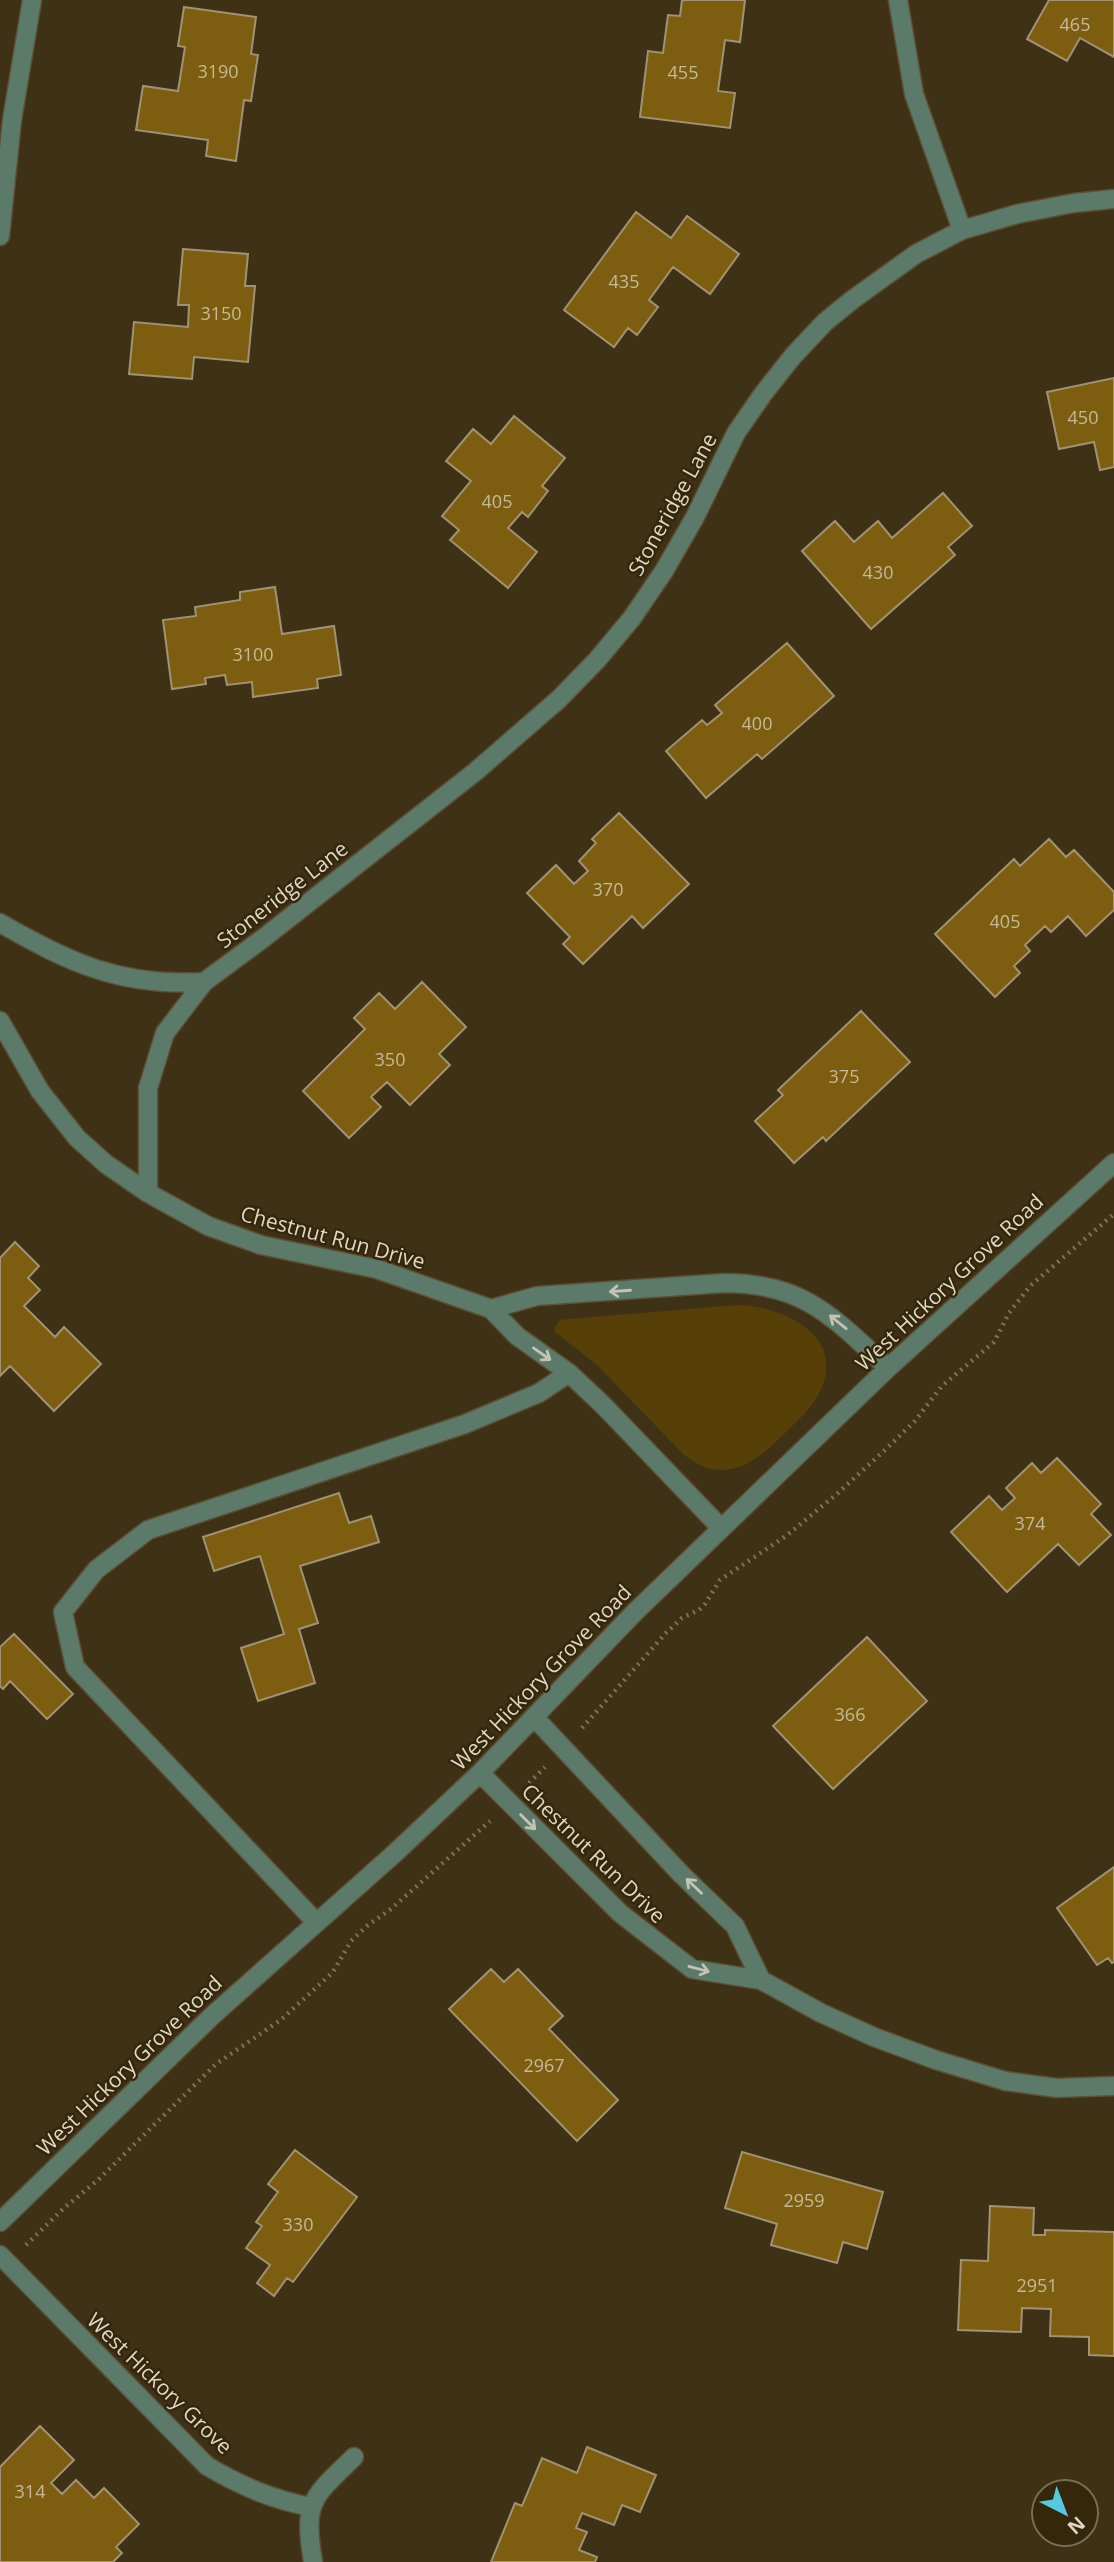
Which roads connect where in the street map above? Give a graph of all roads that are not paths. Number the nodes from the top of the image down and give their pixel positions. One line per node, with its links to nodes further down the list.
1 (32, 0): 5 (street)
2 (898, 0): 4 (street)
3 (1114, 199): 4 (street, Stoneridge Lane)
4 (962, 230): 7 (street, Stoneridge Lane)
5 (0, 236)
6 (0, 923): 7 (street)
7 (204, 982): 10 (street, Stoneridge Lane)
8 (0, 1021): 10 (street, Chestnut Run Drive)
9 (1114, 1163): 12 (street, West Hickory Grove Road)
10 (148, 1193): 11 (street, Chestnut Run Drive)
11 (491, 1309): 12 (street, one-way to 11); 13 (street, Chestnut Run Drive, one-way to 13)
12 (888, 1368): 14 (street, West Hickory Grove Road)
13 (569, 1373): 14 (street, Chestnut Run Drive); 17 (street)
14 (721, 1528): 15 (street, West Hickory Grove Road)
15 (534, 1717): 16 (street, West Hickory Grove Road); 18 (street, one-way to 15)
16 (480, 1773): 17 (street, West Hickory Grove Road); 18 (street, Chestnut Run Drive, one-way to 18)
17 (316, 1922): 20 (street, West Hickory Grove Road)
18 (761, 1980): 19 (street, Chestnut Run Drive)
19 (1114, 2086)
20 (0, 2222)
21 (4, 2259): 23 (street, West Hickory Grove)
22 (354, 2457): 23 (street)
23 (310, 2507): 24 (street)
24 (313, 2562)

